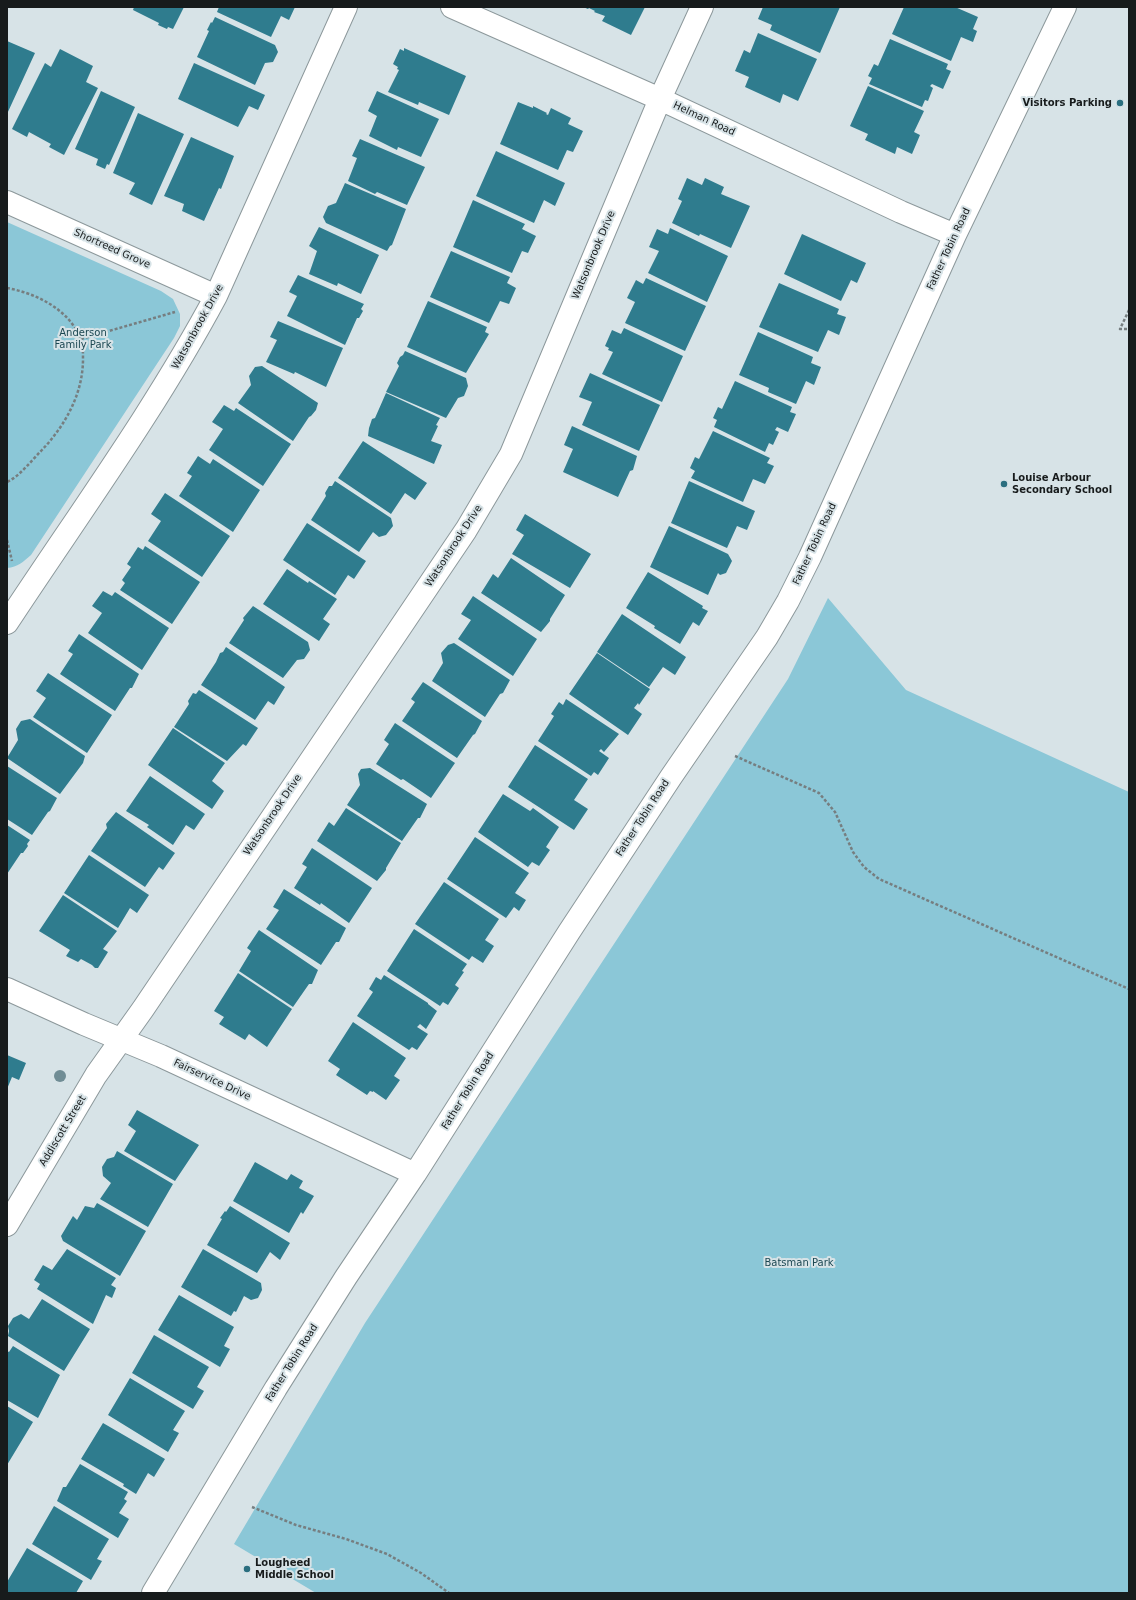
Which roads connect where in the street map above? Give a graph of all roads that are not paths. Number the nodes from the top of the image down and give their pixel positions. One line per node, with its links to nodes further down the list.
1 (346, 7): 8 (street, Watsonbrook Drive)
2 (452, 7): 5 (street, Helman Road)
3 (702, 7): 5 (street, Watsonbrook Drive)
4 (1065, 7): 7 (street, Father Tobin Road)
5 (660, 99): 7 (street, Helman Road); 12 (street, Watsonbrook Drive)
6 (7, 202): 8 (street, Shortreed Grove)
7 (955, 235): 13 (street, Father Tobin Road)
8 (216, 296): 9 (street, Watsonbrook Drive)
9 (15, 596): 10 (street, Watsonbrook Drive)
10 (7, 623)
11 (7, 989): 12 (street, Fairservice Drive)
12 (121, 1039): 13 (street, Fairservice Drive); 14 (street, Addiscott Street)
13 (415, 1174): 15 (street, Father Tobin Road)
14 (7, 1225)
15 (153, 1593)

